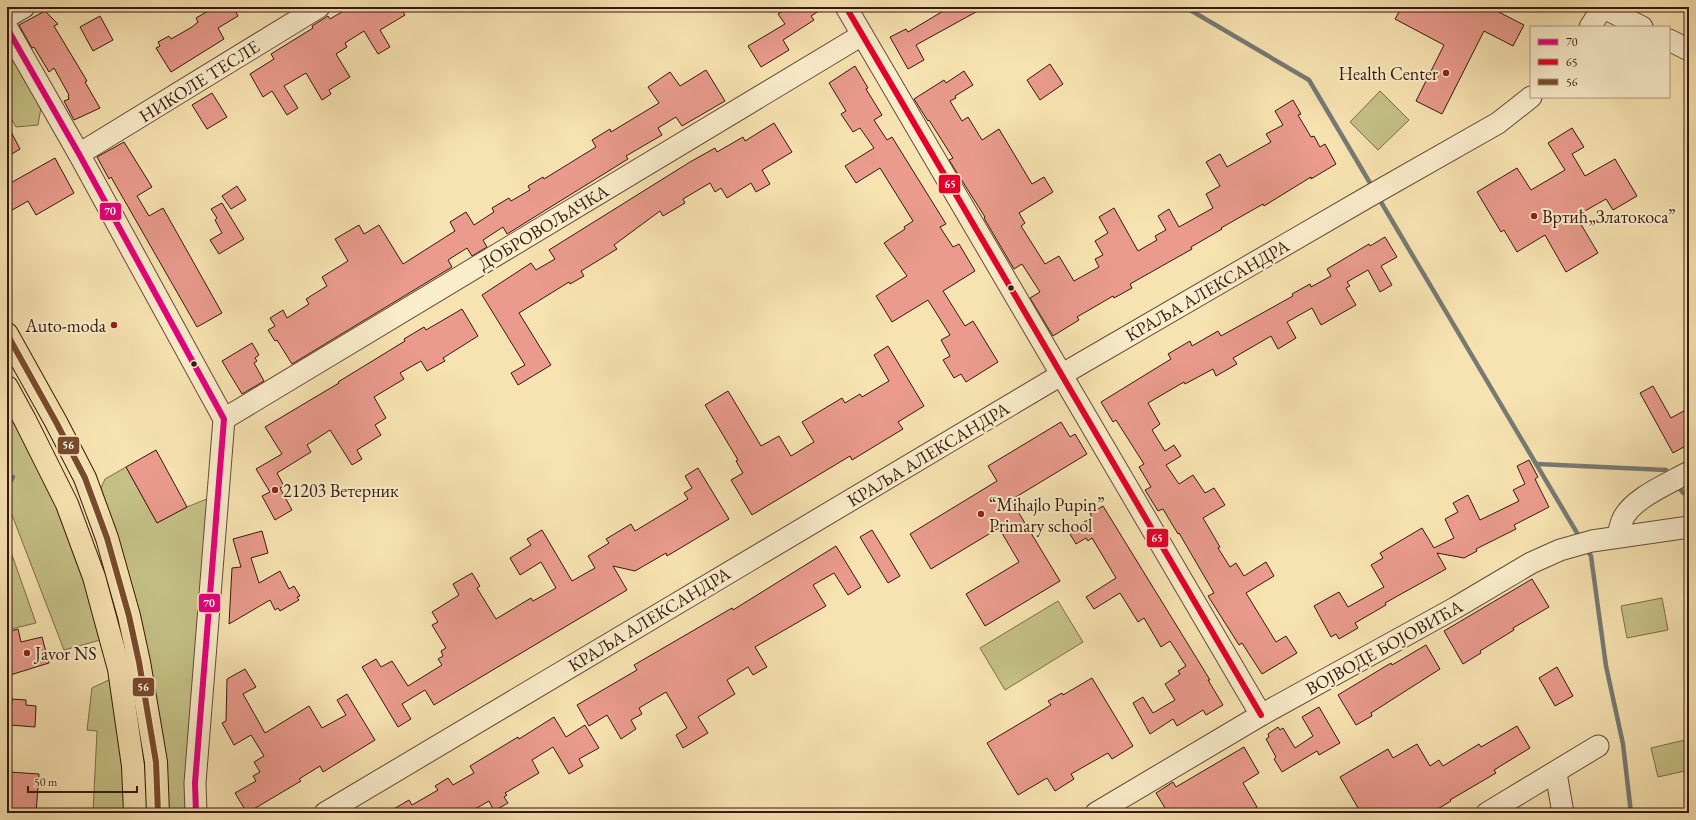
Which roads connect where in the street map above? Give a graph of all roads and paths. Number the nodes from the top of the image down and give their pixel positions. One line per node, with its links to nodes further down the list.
1 (24, 7): 5 (street)
2 (319, 7): 13 (street, НИКОЛЕ ТЕСЛЕ)
3 (846, 7): 9 (street)
4 (1603, 7): 6 (street); 7 (street)
5 (7, 17)
6 (1591, 26)
7 (1640, 26)
8 (7, 28): 13 (street)
9 (862, 35): 15 (street); 17 (street, ДОБРОВОЉАЧКА)
10 (1670, 40): 11 (street)
11 (1689, 50)
12 (1530, 98): 15 (street, КРАЉА АЛЕКСАНДРА)
13 (79, 154): 17 (street)
14 (7, 334): 25 (main road)
15 (1060, 375): 21 (street); 27 (street, КРАЉА АЛЕКСАНДРА)
16 (7, 388): 24 (main road)
17 (224, 419): 26 (street)
18 (1688, 473): 20 (street)
19 (1689, 527): 20 (street, ВОЈВОДЕ БОЈОВИЋА)
20 (1618, 536): 21 (street, ВОЈВОДЕ БОЈОВИЋА)
21 (1261, 715): 28 (street, ВОЈВОДЕ БОЈОВИЋА)
22 (1598, 746): 23 (street)
23 (1556, 773): 29 (street); 30 (street)
24 (135, 813)
25 (158, 813)
26 (196, 813)
27 (325, 813)
28 (1096, 813)
29 (1487, 813)
30 (1563, 813)

